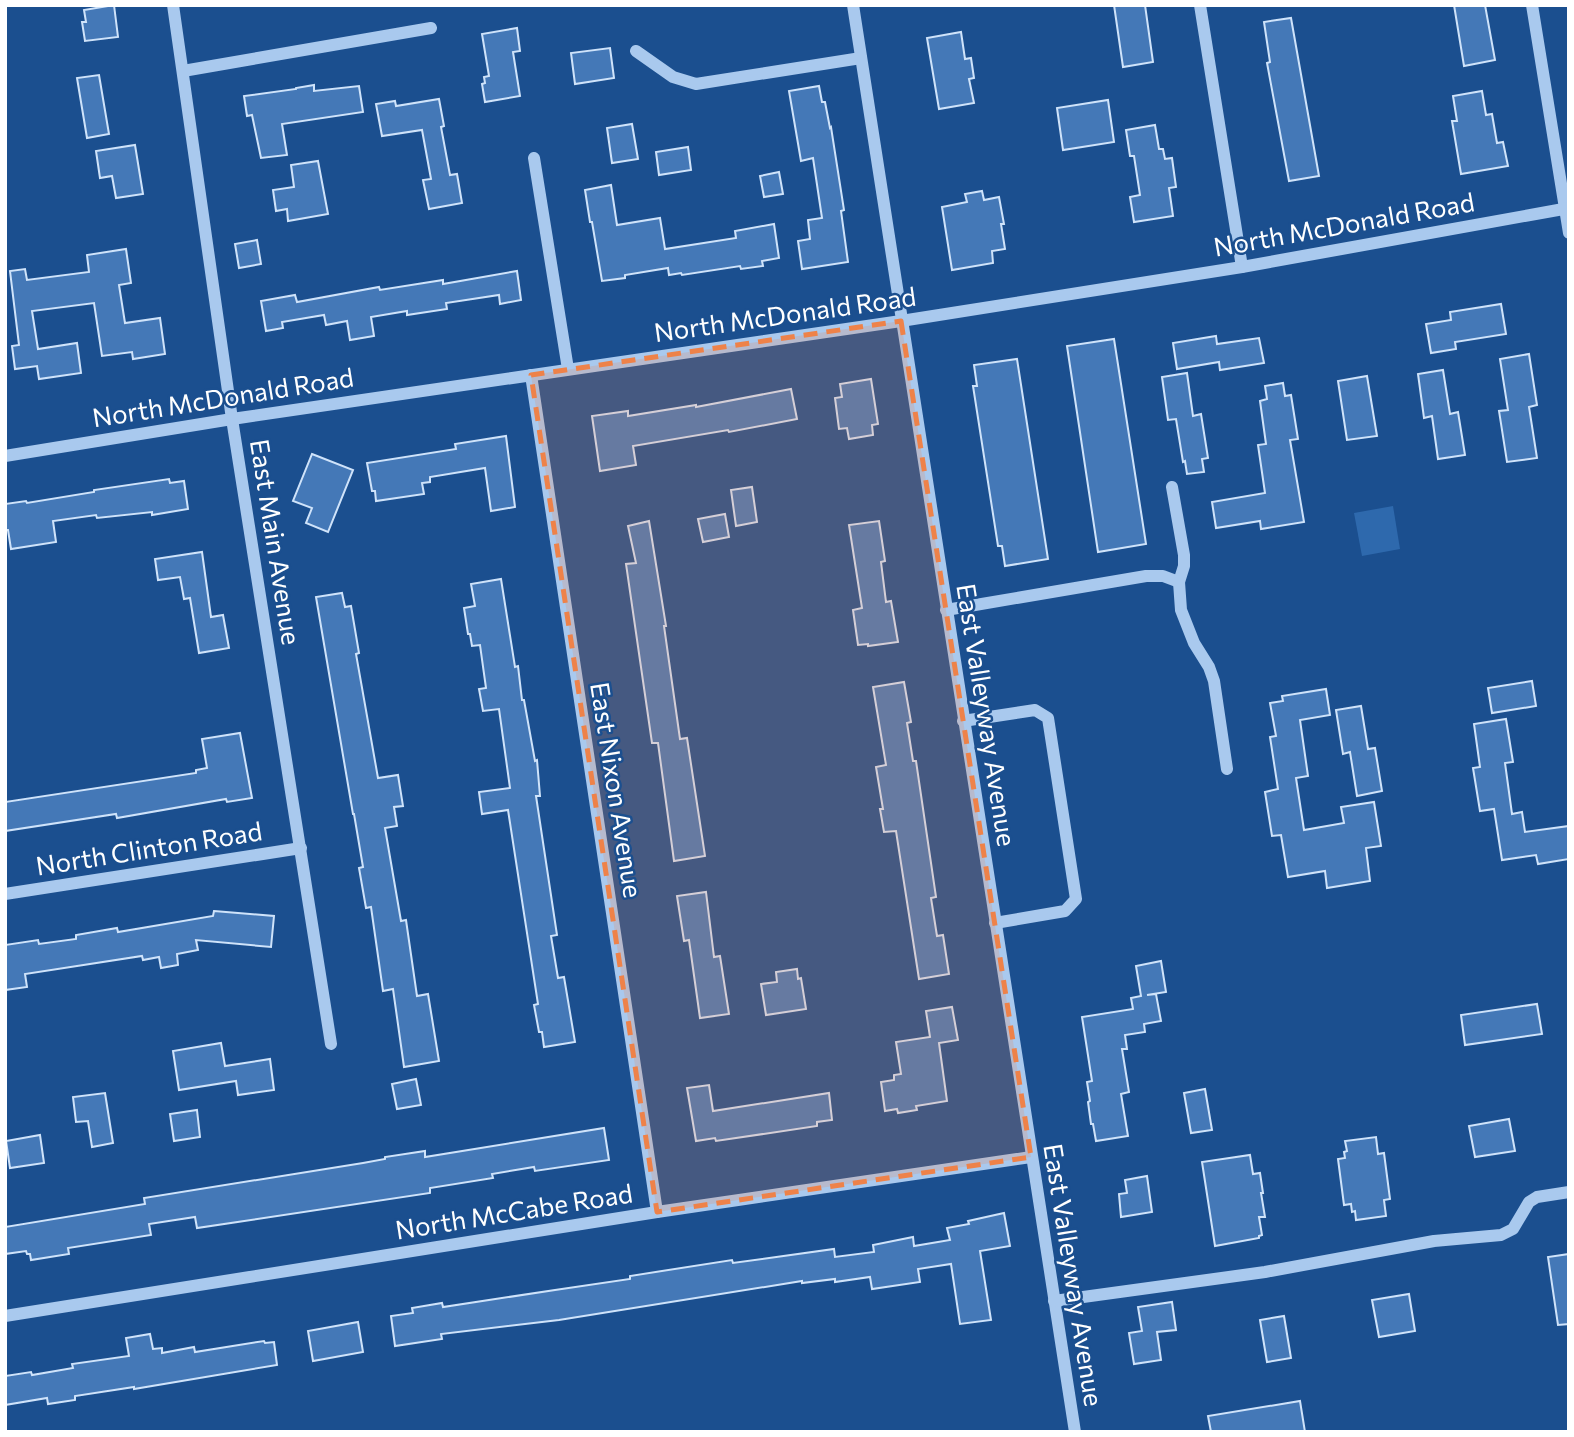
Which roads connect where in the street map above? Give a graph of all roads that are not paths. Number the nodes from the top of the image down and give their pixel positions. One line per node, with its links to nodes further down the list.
1 (173, 5): 8 (street, East Main Avenue)
2 (853, 5): 7 (street, East Valleyway Avenue)
3 (1200, 5): 12 (street)
4 (1532, 5): 10 (street)
5 (431, 29): 8 (street)
6 (636, 51): 7 (street)
7 (861, 58): 13 (street, East Valleyway Avenue)
8 (183, 71): 16 (street, East Main Avenue)
9 (534, 158): 14 (street)
10 (1567, 209): 11 (street); 12 (street, North McDonald Road)
11 (1569, 233)
12 (1242, 267): 13 (street, North McDonald Road)
13 (901, 321): 14 (street, North McDonald Road); 20 (street, East Valleyway Avenue)
14 (568, 369): 15 (street, North McDonald Road)
15 (531, 375): 16 (street, North McDonald Road); 29 (street, East Nixon Avenue)
16 (232, 419): 17 (street, North McDonald Road); 23 (street, East Main Avenue)
17 (5, 456)
18 (1172, 487): 19 (street)
19 (1180, 582): 20 (street); 22 (street)
20 (946, 610): 21 (street, East Valleyway Avenue)
21 (963, 721): 25 (street, East Valleyway Avenue); 25 (street)
22 (1227, 769)
23 (301, 848): 24 (street, North Clinton Road); 26 (street, East Main Avenue)
24 (5, 894)
25 (995, 923): 27 (street, East Valleyway Avenue)
26 (331, 1044)
27 (1031, 1157): 29 (street, North McCabe Road); 30 (street, East Valleyway Avenue)
28 (1569, 1192): 30 (street)
29 (657, 1212): 31 (street, North McCabe Road)
30 (1054, 1301): 32 (street, East Valleyway Avenue)
31 (5, 1316)
32 (1075, 1432)

